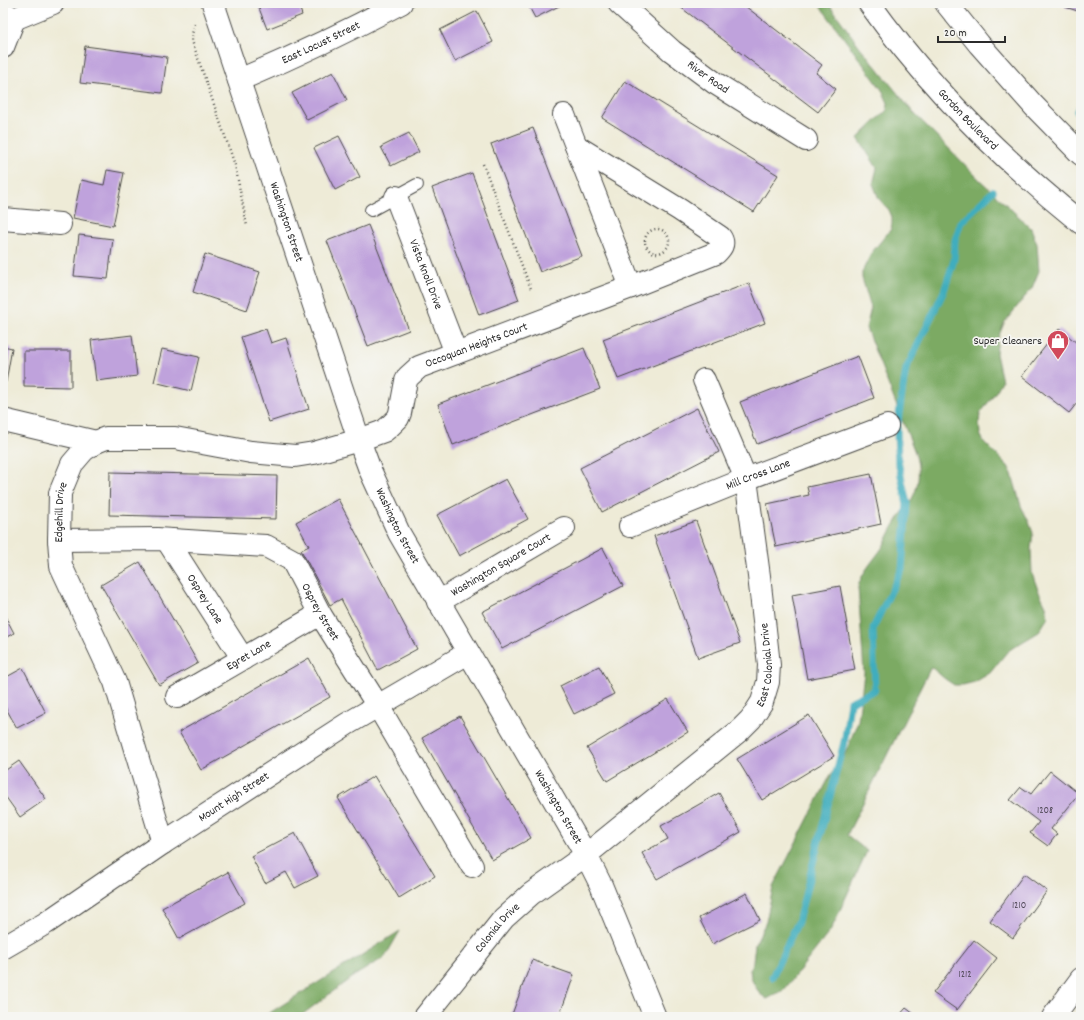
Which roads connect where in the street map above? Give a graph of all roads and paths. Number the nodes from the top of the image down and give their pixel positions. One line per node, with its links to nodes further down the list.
1 (53, 3): 7 (main road)
2 (213, 3): 10 (main road, Washington Street)
3 (401, 3): 10 (main road, East Locust Street)
4 (619, 3): 12 (main road, River Road)
5 (869, 3): 20 (main road, Gordon Boulevard)
6 (946, 3): 14 (main road)
7 (9, 16): 9 (main road)
8 (195, 24): 22 (path)
9 (3, 47)
10 (239, 80): 30 (main road, Washington Street)
11 (564, 115): 13 (main road)
12 (806, 140)
13 (576, 146): 24 (main road); 24 (main road, Occoquan Heights Court)
14 (1081, 154)
15 (483, 164): 25 (path)
16 (417, 185): 17 (lane)
17 (396, 197): 18 (lane); 26 (main road, Vista Knoll Drive)
18 (371, 210)
19 (3, 219): 21 (main road)
20 (1081, 223)
21 (60, 224)
22 (247, 226)
23 (646, 247): 23 (path)
24 (631, 287): 26 (main road, Occoquan Heights Court)
25 (531, 289)
26 (456, 353): 30 (main road, Occoquan Heights Court)
27 (704, 380): 32 (main road, East Colonial Drive)
28 (3, 420): 31 (main road)
29 (887, 426): 32 (main road, Mill Cross Lane)
30 (359, 440): 31 (main road, Edgehill Drive); 37 (main road, Washington Street)
31 (96, 442): 35 (main road, Edgehill Drive)
32 (746, 479): 33 (main road, Mill Cross Lane); 44 (main road, East Colonial Drive)
33 (630, 526)
34 (564, 528): 37 (main road, Washington Square Court)
35 (60, 540): 36 (main road, Osprey Street); 43 (main road, Edgehill Drive)
36 (167, 540): 38 (main road, Osprey Street); 40 (main road, Osprey Lane)
37 (438, 602): 39 (main road, Washington Street)
38 (320, 614): 40 (main road, Egret Lane); 42 (main road, Osprey Street)
39 (468, 653): 42 (main road, Mount High Street); 44 (main road, Washington Street)
40 (243, 659): 41 (main road, Egret Lane)
41 (177, 697)
42 (378, 706): 43 (main road, Mount High Street); 45 (main road, Osprey Street)
43 (163, 843): 46 (main road, Mount High Street)
44 (586, 855): 48 (main road, Colonial Drive); 49 (main road, Washington Street)
45 (472, 866)
46 (3, 948)
47 (1081, 979): 50 (main road)
48 (425, 1017)
49 (655, 1017)
50 (1053, 1017)

